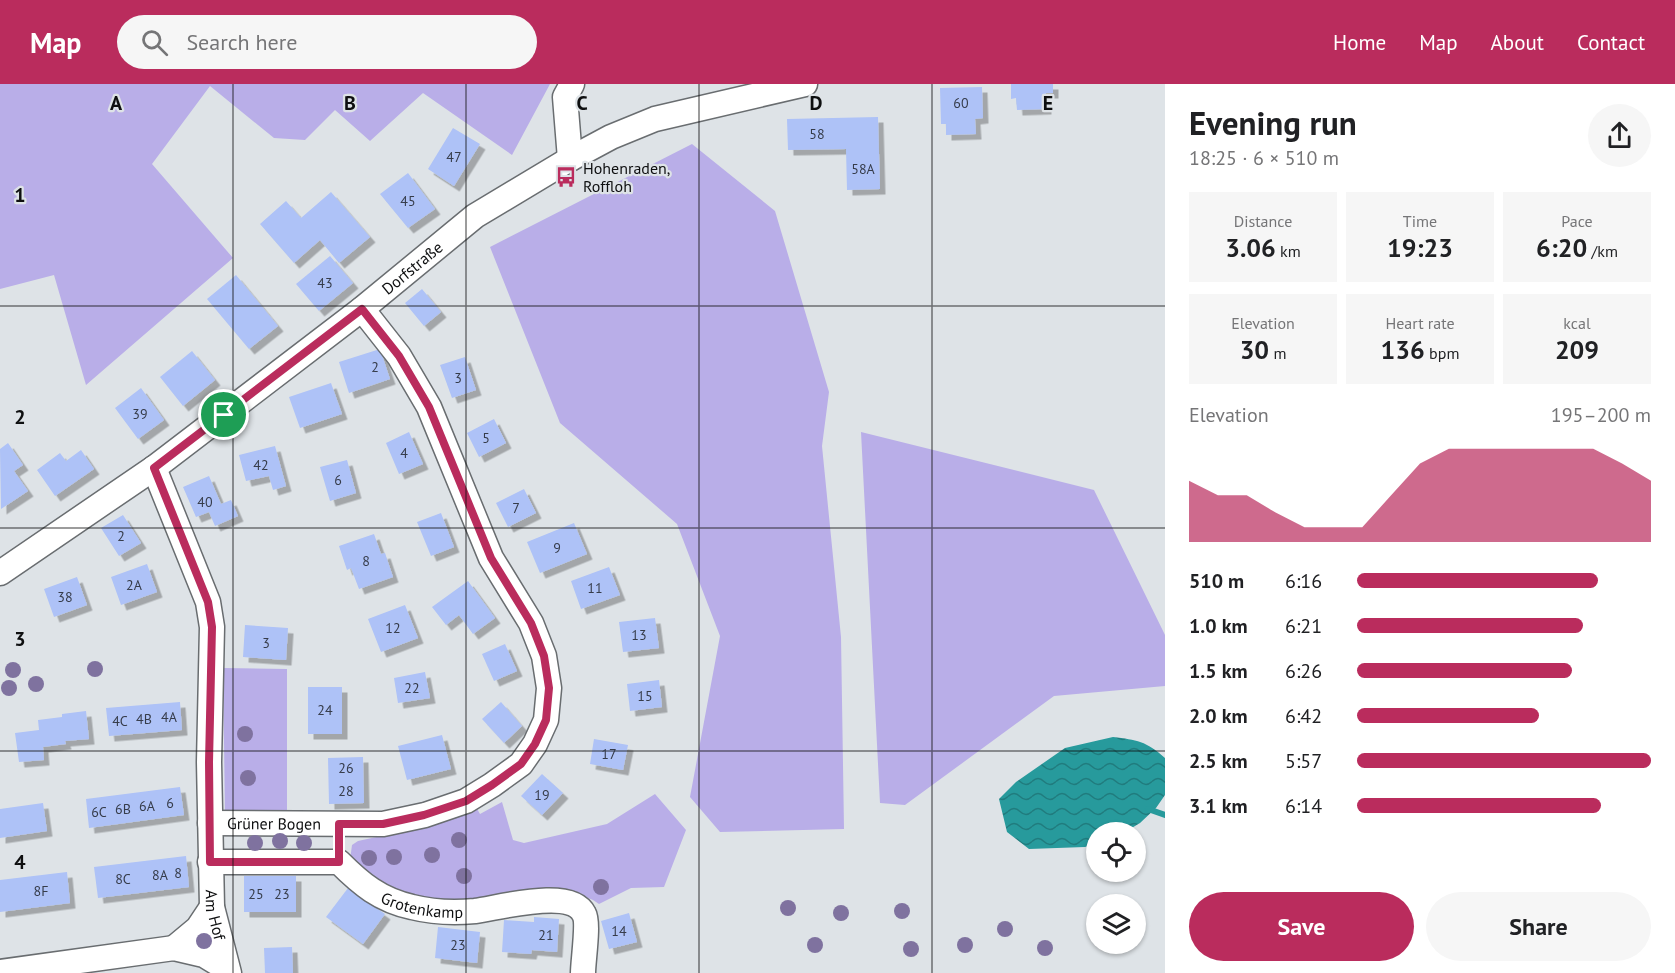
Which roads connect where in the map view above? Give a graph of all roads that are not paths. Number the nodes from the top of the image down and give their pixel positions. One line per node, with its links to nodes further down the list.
1 (572, 84): 3 (street)
2 (805, 84): 3 (street, Dorfstraße)
3 (570, 159): 4 (street, Dorfstraße)
4 (362, 309): 5 (street, Dorfstraße); 8 (street, Grüner Bogen)
5 (154, 468): 6 (street, Dorfstraße); 7 (street, Am Hof)
6 (0, 573)
7 (210, 823): 8 (street, Grüner Bogen); 9 (street, Am Hof)
8 (339, 824): 10 (street, Grüner Bogen)
9 (210, 862): 10 (street); 11 (street, Am Hof)
10 (339, 862): 15 (street, Grotenkamp)
11 (212, 907): 12 (street); 13 (street, Am Hof)
12 (174, 948): 13 (street); 14 (street)
13 (228, 971)
14 (0, 972)
15 (583, 973)

